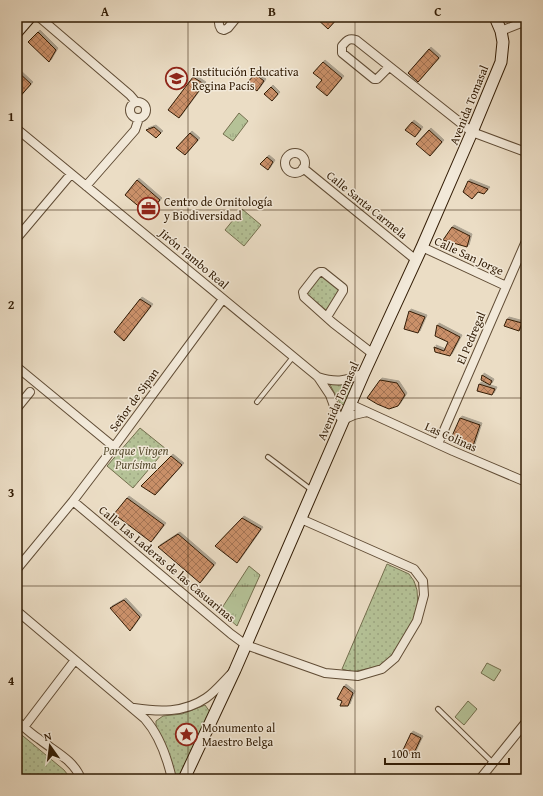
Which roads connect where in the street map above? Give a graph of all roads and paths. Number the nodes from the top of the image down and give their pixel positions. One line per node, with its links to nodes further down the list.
1 (30, 17): 8 (street)
2 (39, 17): 15 (street)
3 (221, 17): 4 (street)
4 (237, 17)
5 (495, 17): 7 (street)
6 (526, 21): 7 (street)
7 (501, 31): 11 (street, Avenida Tomasal)
8 (17, 32)
9 (389, 66): 9 (street); 11 (street)
10 (17, 129): 14 (street, Jirón Tambo Real)
11 (472, 132): 12 (street); 18 (street, Avenida Tomasal)
12 (526, 154)
13 (303, 168): 19 (street, Calle Santa Carmela)
14 (71, 174): 15 (street, Jirón Tambo Real); 16 (street)
15 (86, 186): 21 (street, Jirón Tambo Real)
16 (17, 238)
17 (526, 241): 20 (street, El Pedregal)
18 (422, 247): 19 (street, Avenida Tomasal); 20 (street, Calle San Jorge)
19 (416, 260): 23 (street, Avenida Tomasal)
20 (506, 286): 34 (street, El Pedregal)
21 (223, 299): 24 (street, Jirón Tambo Real); 35 (street, Señor de Sipan)
22 (327, 317): 22 (street); 23 (street)
23 (373, 354): 26 (street, Avenida Tomasal)
24 (293, 357): 27 (street, Jirón Tambo Real); 29 (lane)
25 (17, 367): 35 (street)
26 (364, 373): 27 (street); 30 (street, Avenida Tomasal)
27 (318, 378): 33 (street, Jirón Tambo Real)
28 (30, 392): 31 (street)
29 (257, 402)
30 (350, 404): 32 (street, Las Colinas); 33 (street, Avenida Tomasal)
31 (17, 408)
32 (367, 412): 33 (street); 34 (street, Las Colinas)
33 (343, 420): 38 (street, Avenida Tomasal)
34 (438, 444): 37 (street, Las Colinas)
35 (114, 447): 39 (street, Señor de Sipan)
36 (268, 457): 38 (lane)
37 (526, 482)
38 (313, 491): 40 (street, Avenida Tomasal)
39 (73, 501): 41 (street, Señor de Sipan); 43 (street, Calle Las Laderas de las Casuarinas)
40 (301, 519): 43 (street, Avenida Tomasal); 43 (street, Calle Las Laderas de las Casuarinas)
41 (17, 569)
42 (17, 611): 44 (street)
43 (246, 645): 45 (street, Avenida Tomasal)
44 (75, 660): 46 (street); 49 (street)
45 (235, 670): 46 (street); 53 (street, Avenida Tomasal)
46 (134, 708): 52 (street)
47 (438, 709): 50 (lane)
48 (526, 722): 50 (street)
49 (20, 724): 51 (street)
50 (493, 764): 54 (street)
51 (81, 779)
52 (172, 779)
53 (184, 779)
54 (480, 779)

